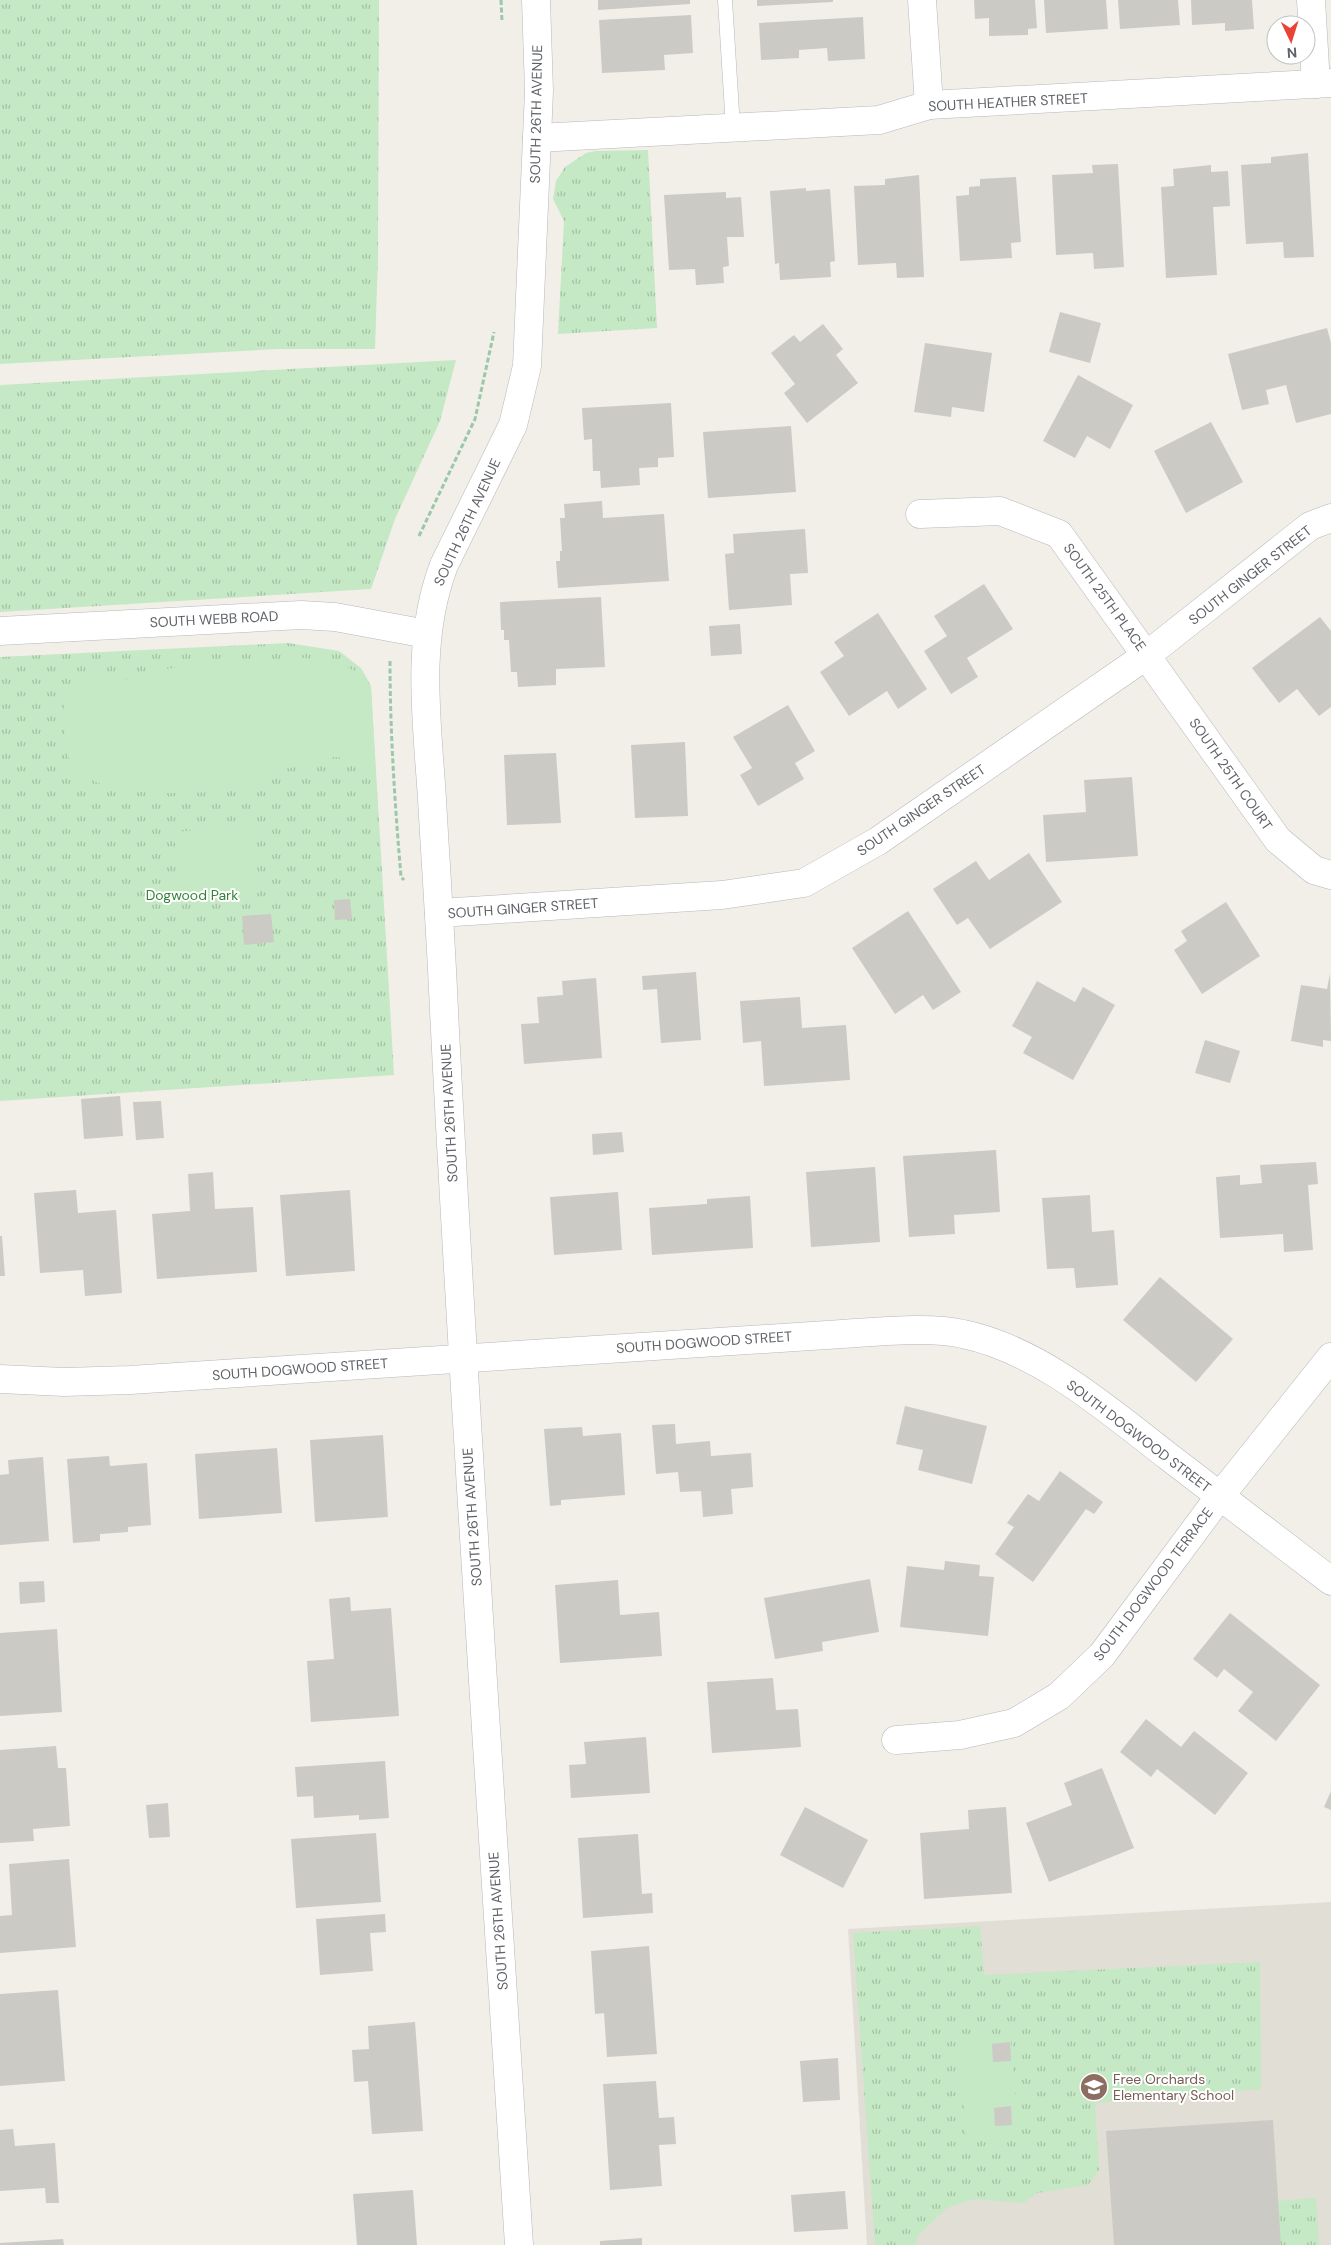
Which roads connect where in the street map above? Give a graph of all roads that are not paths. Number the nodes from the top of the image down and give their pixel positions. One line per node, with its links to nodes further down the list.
1 (536, 0): 8 (street, SOUTH 26TH AVENUE)
2 (725, 0): 7 (lane)
3 (922, 0): 6 (street)
4 (1311, 0): 5 (street)
5 (1323, 84): 6 (street, SOUTH HEATHER STREET)
6 (929, 105): 7 (street, SOUTH HEATHER STREET)
7 (733, 128): 8 (street, SOUTH HEATHER STREET)
8 (537, 138): 12 (street, SOUTH 26TH AVENUE)
9 (920, 514): 13 (street, SOUTH 25TH PLACE)
10 (1331, 518): 13 (street, SOUTH GINGER STREET)
11 (0, 631): 12 (street, SOUTH WEBB ROAD)
12 (427, 634): 15 (street, SOUTH 26TH AVENUE)
13 (1147, 655): 14 (street, SOUTH 25TH COURT); 15 (street, SOUTH GINGER STREET)
14 (1331, 875)
15 (439, 913): 17 (street, SOUTH 26TH AVENUE)
16 (1331, 1357): 19 (street, SOUTH DOGWOOD TERRACE)
17 (462, 1358): 18 (street, SOUTH DOGWOOD STREET); 19 (street, SOUTH DOGWOOD STREET); 22 (street, SOUTH 26TH AVENUE)
18 (0, 1379)
19 (1220, 1496): 20 (street, SOUTH DOGWOOD STREET); 21 (street, SOUTH DOGWOOD TERRACE)
20 (1331, 1581)
21 (896, 1740)
22 (519, 2245)

